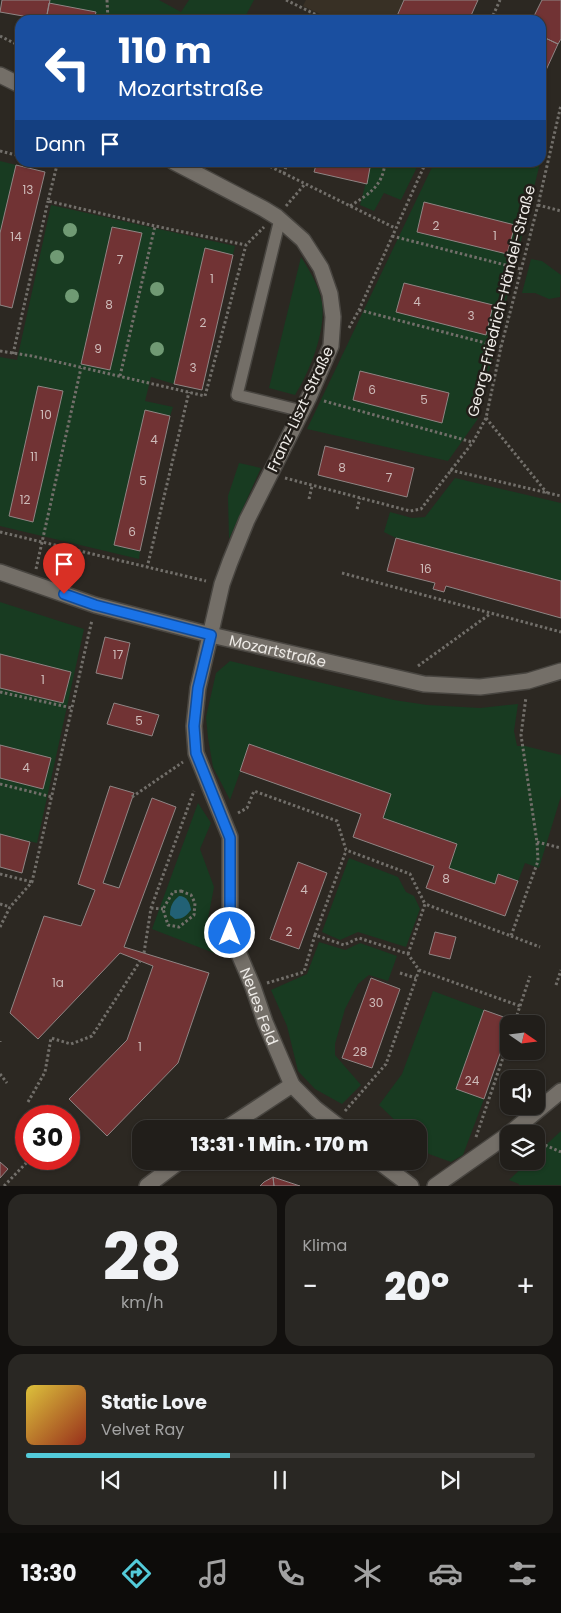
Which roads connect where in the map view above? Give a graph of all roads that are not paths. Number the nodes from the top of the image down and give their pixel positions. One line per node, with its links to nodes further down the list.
1 (0, 75): 2 (street)
2 (15, 82)
3 (184, 167): 4 (street, Franz-Liszt-Straße)
4 (278, 218): 5 (street, Franz-Liszt-Straße); 5 (lane)
5 (302, 412): 7 (street, Franz-Liszt-Straße)
6 (0, 572): 7 (street, Mozartstraße)
7 (211, 635): 8 (street, Mozartstraße); 9 (street, Neues Feld)
8 (561, 671)
9 (292, 1085): 11 (street); 12 (street)
10 (561, 1091): 13 (street)
11 (239, 1120)
12 (330, 1120)
13 (520, 1125)
14 (500, 1140): 19 (street)
15 (168, 1170): 17 (street)
16 (390, 1170): 18 (street)
17 (146, 1186)
18 (411, 1186)
19 (435, 1186)

